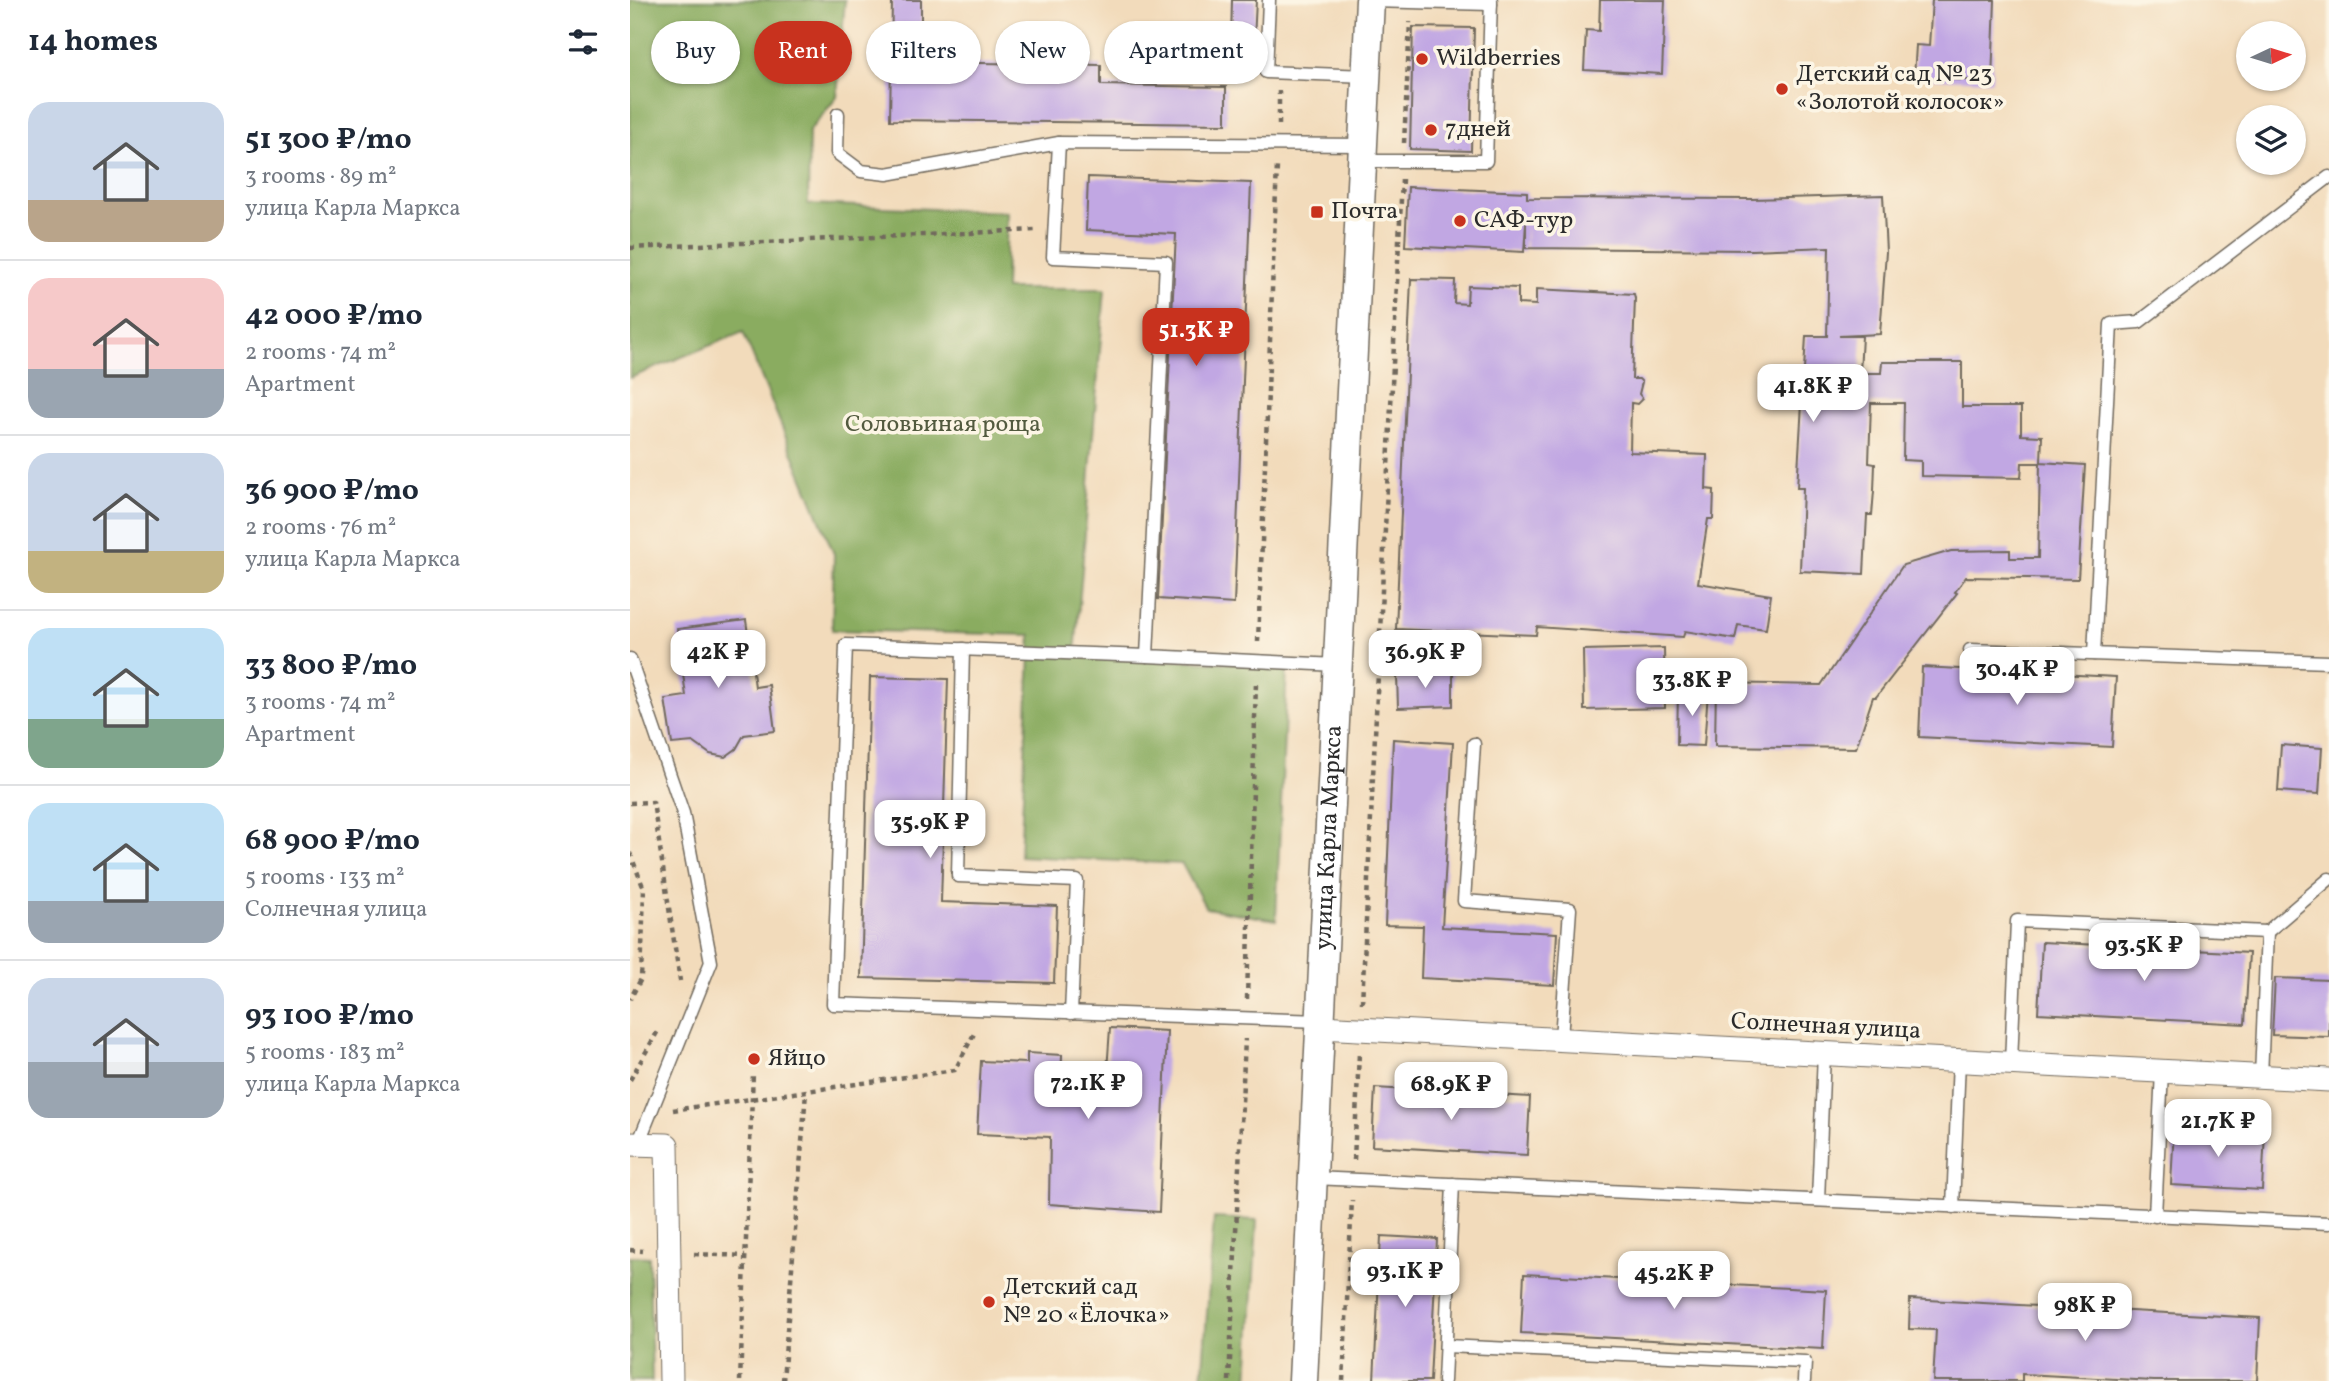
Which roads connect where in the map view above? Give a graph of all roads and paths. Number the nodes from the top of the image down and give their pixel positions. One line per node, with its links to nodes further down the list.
1 (1269, 0): 5 (lane)
2 (1370, 0): 3 (lane); 6 (street, улица Карла Маркса)
3 (1411, 2): 4 (lane); 11 (path)
4 (1491, 2): 11 (lane)
5 (1280, 72): 6 (lane); 9 (path)
6 (1367, 76): 10 (street, улица Карла Маркса)
7 (838, 114): 8 (lane)
8 (1059, 142): 9 (lane); 13 (lane)
9 (1278, 145): 10 (lane); 20 (path)
10 (1363, 153): 11 (lane); 22 (street, улица Карла Маркса)
11 (1403, 163): 35 (path)
12 (2329, 177): 17 (lane)
13 (1055, 229): 14 (path); 18 (lane)
14 (630, 248)
15 (963, 649): 18 (lane); 30 (lane); 31 (lane)
16 (1970, 650): 17 (lane)
17 (2094, 654): 21 (lane)
18 (1147, 656): 20 (lane)
19 (630, 659): 47 (lane)
20 (1257, 661): 22 (lane); 32 (path)
21 (2329, 662)
22 (1338, 665): 34 (street, улица Карла Маркса)
23 (1475, 744): 36 (lane)
24 (630, 803): 28 (path)
25 (630, 853): 29 (path)
26 (2329, 878): 27 (lane)
27 (2267, 932): 39 (lane); 42 (lane)
28 (682, 989)
29 (630, 999)
30 (987, 1009): 31 (lane); 45 (path)
31 (1071, 1013): 32 (lane)
32 (1246, 1019): 34 (lane); 60 (path)
33 (662, 1023): 43 (path)
34 (1321, 1024): 35 (street, Солнечная улица); 49 (street, улица Карла Маркса)
35 (1360, 1030): 36 (street, Солнечная улица); 50 (path)
36 (1561, 1039): 37 (street, Солнечная улица)
37 (1824, 1053): 38 (street, Солнечная улица); 52 (lane)
38 (1959, 1060): 39 (street, Солнечная улица); 53 (lane)
39 (2011, 1063): 40 (street, Солнечная улица)
40 (2162, 1071): 42 (street, Солнечная улица); 54 (lane)
41 (753, 1073): 46 (path)
42 (2261, 1077): 44 (street, Солнечная улица)
43 (630, 1080)
44 (2329, 1080)
45 (806, 1092): 46 (path); 59 (path)
46 (752, 1099): 47 (path); 58 (path)
47 (650, 1113): 48 (lane)
48 (634, 1144): 57 (street)
49 (1313, 1178): 50 (lane); 61 (street, улица Карла Маркса)
50 (1353, 1181): 51 (lane); 62 (path)
51 (1453, 1184): 52 (lane); 56 (lane)
52 (1818, 1200): 53 (lane)
53 (1953, 1207): 54 (lane)
54 (2155, 1216): 55 (lane)
55 (2329, 1223)
56 (1446, 1346): 63 (lane); 64 (lane)
57 (671, 1381)
58 (740, 1381)
59 (783, 1381)
60 (1229, 1381)
61 (1303, 1381)
62 (1343, 1381)
63 (1444, 1381)
64 (1804, 1381)

